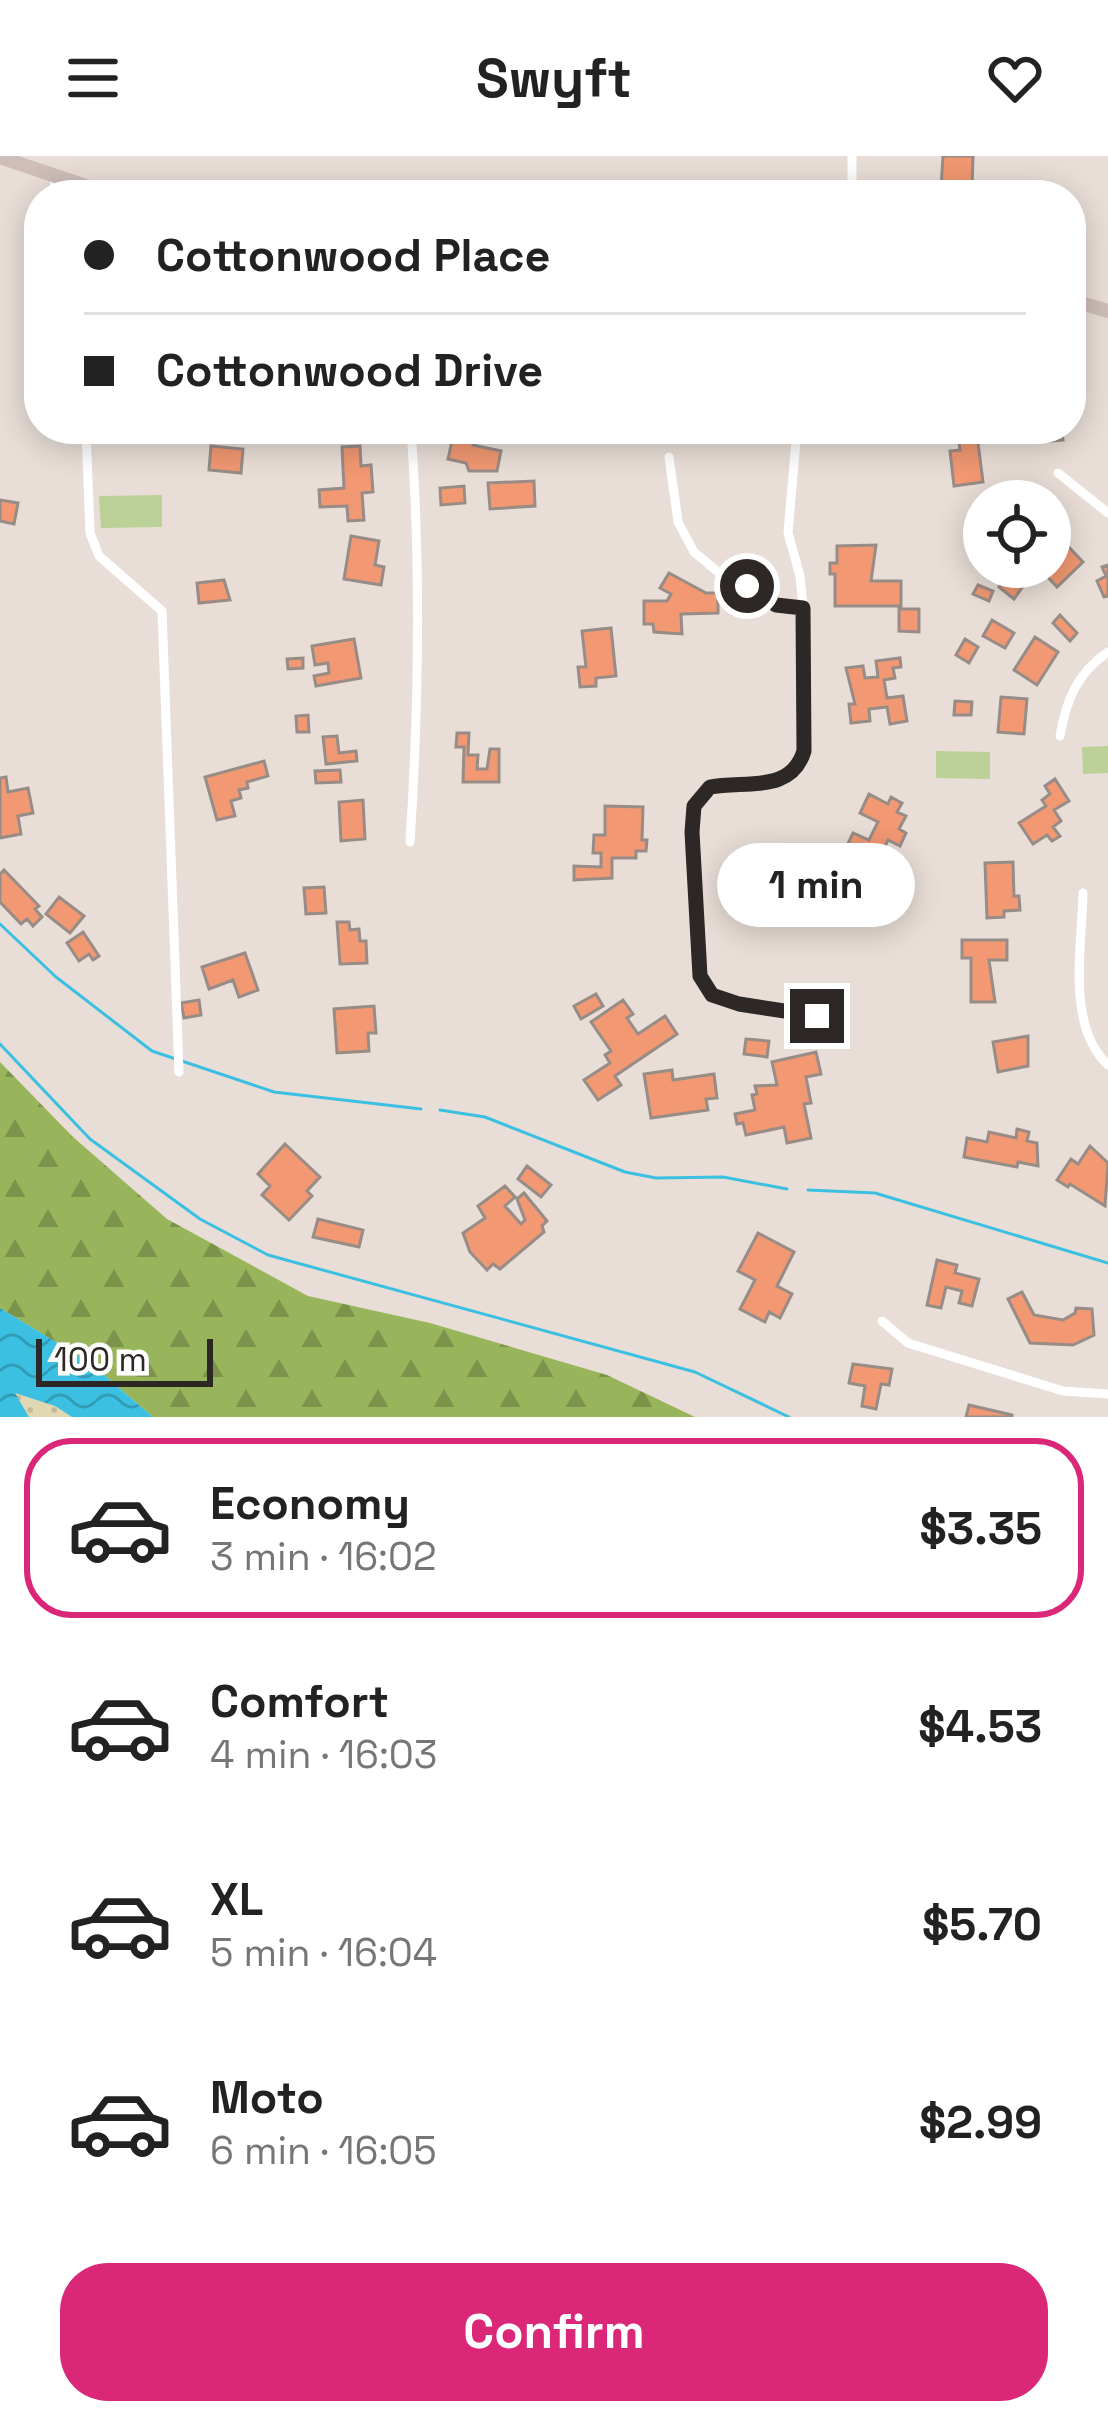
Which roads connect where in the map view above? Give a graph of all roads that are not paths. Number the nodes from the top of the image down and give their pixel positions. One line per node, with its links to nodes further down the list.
1 (0, 157): 2 (street)
2 (55, 176): 3 (street); 4 (street)
3 (55, 180)
4 (67, 180)
5 (87, 444): 18 (street)
6 (412, 444): 14 (street)
7 (795, 444): 11 (street)
8 (669, 457): 11 (street)
9 (1058, 473): 10 (street)
10 (1108, 513)
11 (803, 608): 16 (street)
12 (1108, 652): 13 (street)
13 (1060, 736)
14 (410, 842)
15 (1083, 893): 17 (street)
16 (817, 1016)
17 (1108, 1065)
18 (179, 1070)
19 (882, 1322): 20 (street)
20 (1108, 1394)

